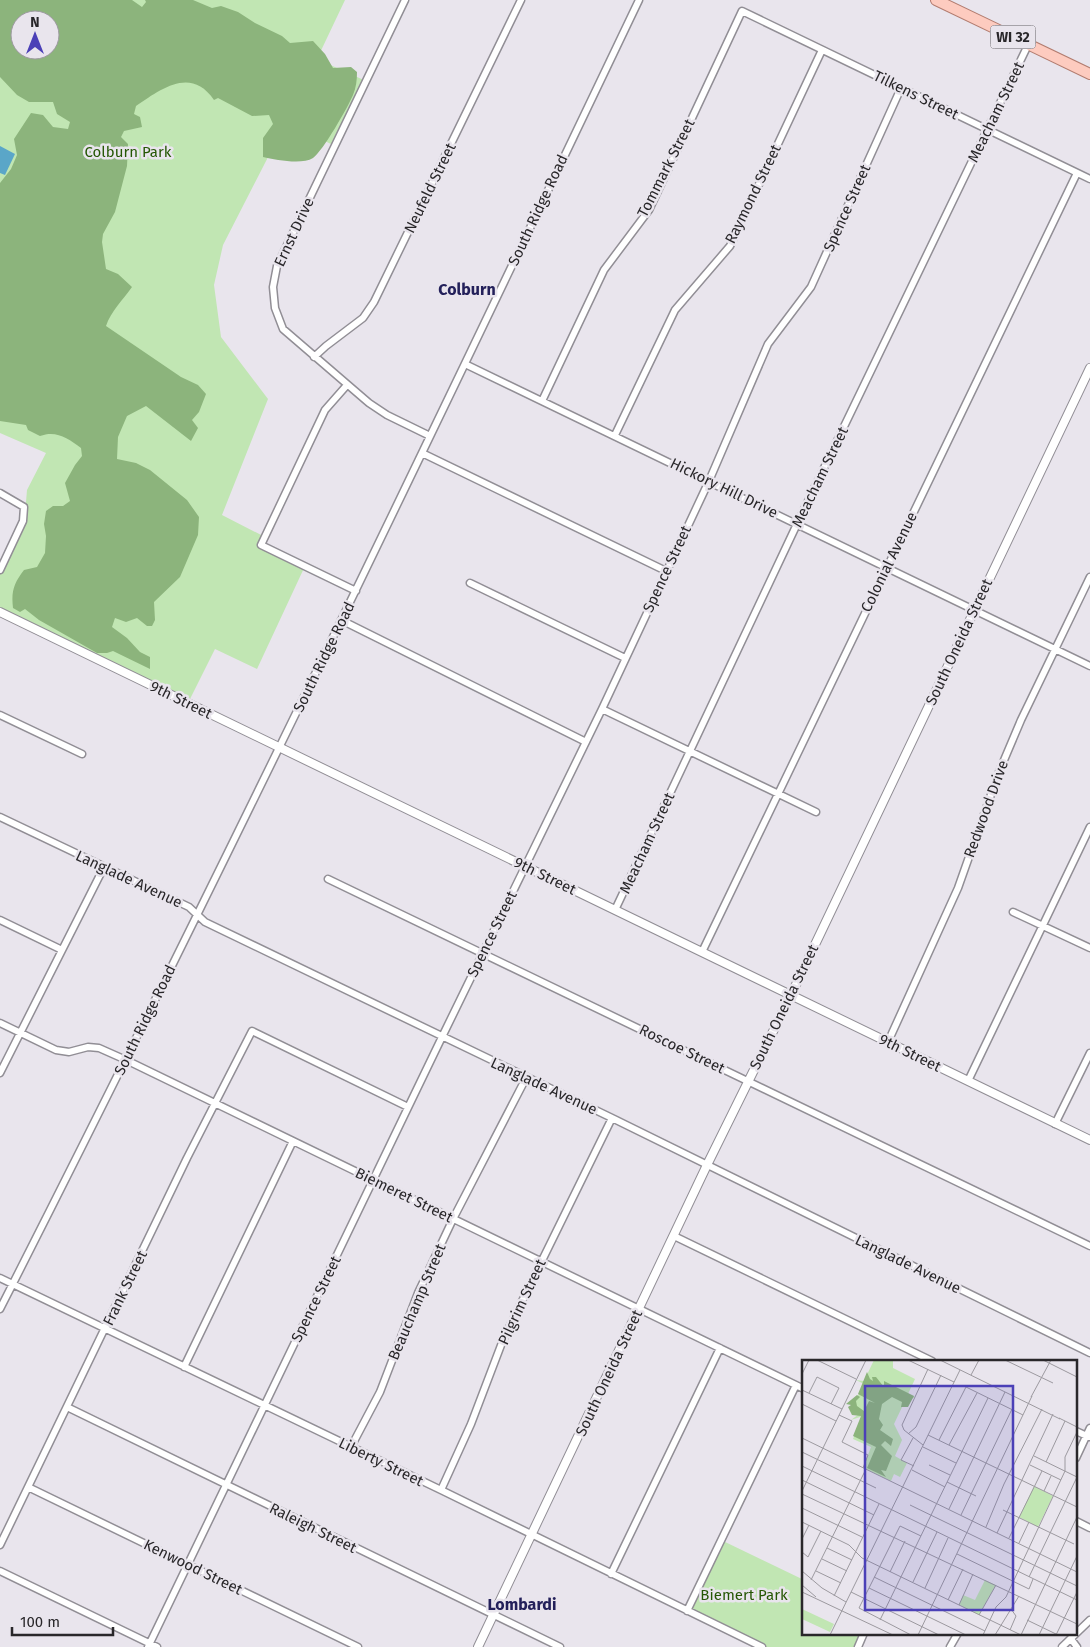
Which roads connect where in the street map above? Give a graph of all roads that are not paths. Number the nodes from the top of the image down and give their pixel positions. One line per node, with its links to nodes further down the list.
1 (405, 0): 13 (street, Ernst Drive)
2 (521, 0): 13 (street, Neufeld Street)
3 (639, 0): 14 (street, South Ridge Road)
4 (936, 0): 6 (main road, WI 32)
5 (742, 11): 7 (street, Tilkens Street); 17 (street, Tommark Street)
6 (1028, 45): 8 (main road, WI 32); 10 (street, Meacham Street)
7 (822, 50): 9 (street, Tilkens Street); 18 (street, Raymond Street)
8 (1090, 74)
9 (901, 88): 10 (street, Tilkens Street); 21 (street, Spence Street)
10 (987, 130): 11 (street, Tilkens Street); 23 (street, Meacham Street)
11 (1077, 173): 12 (street, Tilkens Street); 24 (street, Colonial Avenue)
12 (1090, 180)
13 (314, 357): 16 (street, Ernst Drive)
14 (465, 364): 17 (street, Hickory Hill Drive); 19 (street, South Ridge Road)
15 (1090, 368): 30 (street, South Oneida Street)
16 (347, 385): 19 (street, Ernst Drive); 29 (street)
17 (542, 401): 18 (street, Hickory Hill Drive)
18 (615, 435): 21 (street, Hickory Hill Drive)
19 (430, 436): 20 (street, South Ridge Road)
20 (422, 453): 26 (street); 29 (street, South Ridge Road)
21 (709, 481): 23 (street, Hickory Hill Drive); 26 (street, Spence Street)
22 (0, 493): 25 (street)
23 (797, 524): 24 (street, Hickory Hill Drive); 40 (street, Meacham Street)
24 (887, 568): 30 (street, Hickory Hill Drive); 42 (street, Colonial Avenue)
25 (0, 570)
26 (666, 571): 34 (street, Spence Street)
27 (1090, 577): 33 (street, Redwood Drive)
28 (470, 583): 34 (street)
29 (356, 591): 32 (street, South Ridge Road)
30 (974, 610): 33 (street, Hickory Hill Drive); 58 (street, South Oneida Street)
31 (1, 614): 39 (street, 9th Street)
32 (341, 620): 38 (street); 39 (street, South Ridge Road)
33 (1055, 648): 35 (street, Hickory Hill Drive); 62 (street, Redwood Drive)
34 (625, 658): 36 (street, Spence Street)
35 (1090, 666)
36 (602, 709): 38 (street, Spence Street); 40 (street)
37 (0, 715): 41 (street)
38 (586, 742): 46 (street, Spence Street)
39 (280, 748): 46 (street, 9th Street); 51 (street, South Ridge Road)
40 (690, 751): 42 (street); 49 (street, Meacham Street)
41 (82, 754)
42 (778, 794): 43 (street); 56 (street, Colonial Avenue)
43 (816, 812)
44 (0, 817): 47 (street, Langlade Avenue)
45 (1090, 827): 53 (street)
46 (525, 866): 49 (street, 9th Street); 57 (street, Spence Street)
47 (104, 867): 51 (street, Langlade Avenue); 55 (street)
48 (328, 878): 57 (street, Roscoe Street)
49 (615, 910): 56 (street, 9th Street)
50 (1014, 912): 53 (street)
51 (197, 915): 61 (street, Langlade Avenue); 64 (street, South Ridge Road)
52 (0, 920): 55 (street)
53 (1043, 926): 54 (street); 68 (street)
54 (1090, 948)
55 (62, 950): 60 (street)
56 (702, 952): 58 (street, 9th Street)
57 (483, 953): 61 (street, Spence Street); 67 (street, Roscoe Street)
58 (791, 995): 62 (street, 9th Street); 67 (street, South Oneida Street)
59 (0, 1023): 60 (street, Biemeret Street)
60 (20, 1033): 64 (street, Biemeret Street); 65 (street)
61 (442, 1037): 66 (street, Langlade Avenue); 70 (street, Spence Street)
62 (888, 1042): 68 (street, 9th Street)
63 (1090, 1053): 72 (street)
64 (126, 1060): 69 (street, Biemeret Street); 82 (street, South Ridge Road)
65 (0, 1073)
66 (526, 1078): 71 (street, Langlade Avenue); 77 (street, Beauchamp Street)
67 (748, 1081): 75 (street, South Oneida Street); 79 (street, Roscoe Street)
68 (968, 1081): 72 (street, 9th Street)
69 (215, 1103): 70 (street, Frank Street); 74 (street, Biemeret Street); 85 (street, Frank Street)
70 (408, 1107): 76 (street, Spence Street)
71 (612, 1118): 75 (street, Langlade Avenue); 80 (street, Pilgrim Street)
72 (1056, 1124): 73 (street, 9th Street)
73 (1090, 1140)
74 (293, 1141): 76 (street, Biemeret Street); 89 (street)
75 (707, 1165): 78 (street, South Oneida Street); 87 (street, Langlade Avenue)
76 (373, 1180): 77 (street, Biemeret Street); 92 (street, Spence Street)
77 (453, 1219): 80 (street, Biemeret Street); 96 (street, Beauchamp Street)
78 (674, 1236): 84 (street, South Oneida Street); 88 (street)
79 (1090, 1246)
80 (542, 1262): 84 (street, Biemeret Street); 100 (street, Pilgrim Street)
81 (0, 1278): 82 (street, Liberty Street)
82 (12, 1284): 83 (street, South Ridge Road); 85 (street, Liberty Street)
83 (0, 1309)
84 (639, 1309): 86 (street, Biemeret Street); 103 (street, South Oneida Street)
85 (105, 1329): 89 (street, Liberty Street); 93 (street, Frank Street)
86 (720, 1348): 90 (street, Biemeret Street); 107 (street)
87 (1090, 1353)
88 (930, 1360)
89 (184, 1367): 92 (street, Liberty Street)
90 (796, 1385): 91 (street, Biemeret Street); 108 (street)
91 (802, 1388)
92 (264, 1405): 96 (street, Liberty Street); 98 (street, Spence Street)
93 (67, 1407): 98 (street, Raleigh Street); 99 (street, Frank Street)
94 (1090, 1428): 95 (street)
95 (1088, 1437): 97 (street)
96 (351, 1447): 100 (street, Liberty Street)
97 (1078, 1454)
98 (226, 1485): 105 (street, Spence Street); 109 (street, Raleigh Street)
99 (28, 1487): 104 (street, Frank Street); 105 (street, Kenwood Street)
100 (441, 1490): 103 (street, Liberty Street)
101 (1078, 1522): 102 (street)
102 (1090, 1528)
103 (532, 1536): 107 (street, Liberty Street); 109 (street, South Oneida Street)
104 (0, 1545)
105 (188, 1565): 116 (street, Spence Street); 118 (street, Kenwood Street)
106 (0, 1571): 116 (street)
107 (611, 1574): 108 (street, Liberty Street)
108 (687, 1611): 121 (street, Liberty Street)
109 (494, 1615): 119 (street, South Oneida Street); 120 (street, Raleigh Street)
110 (1090, 1620): 111 (street)
111 (1078, 1633)
112 (864, 1634): 122 (street)
113 (957, 1634): 123 (street)
114 (1077, 1634): 115 (street)
115 (1071, 1640): 124 (street); 125 (street)
116 (149, 1645): 117 (street)
117 (156, 1647)
118 (358, 1647)
119 (478, 1647)
120 (560, 1647)
121 (762, 1647)
122 (858, 1647)
123 (950, 1647)
124 (1062, 1647)
125 (1077, 1647)

